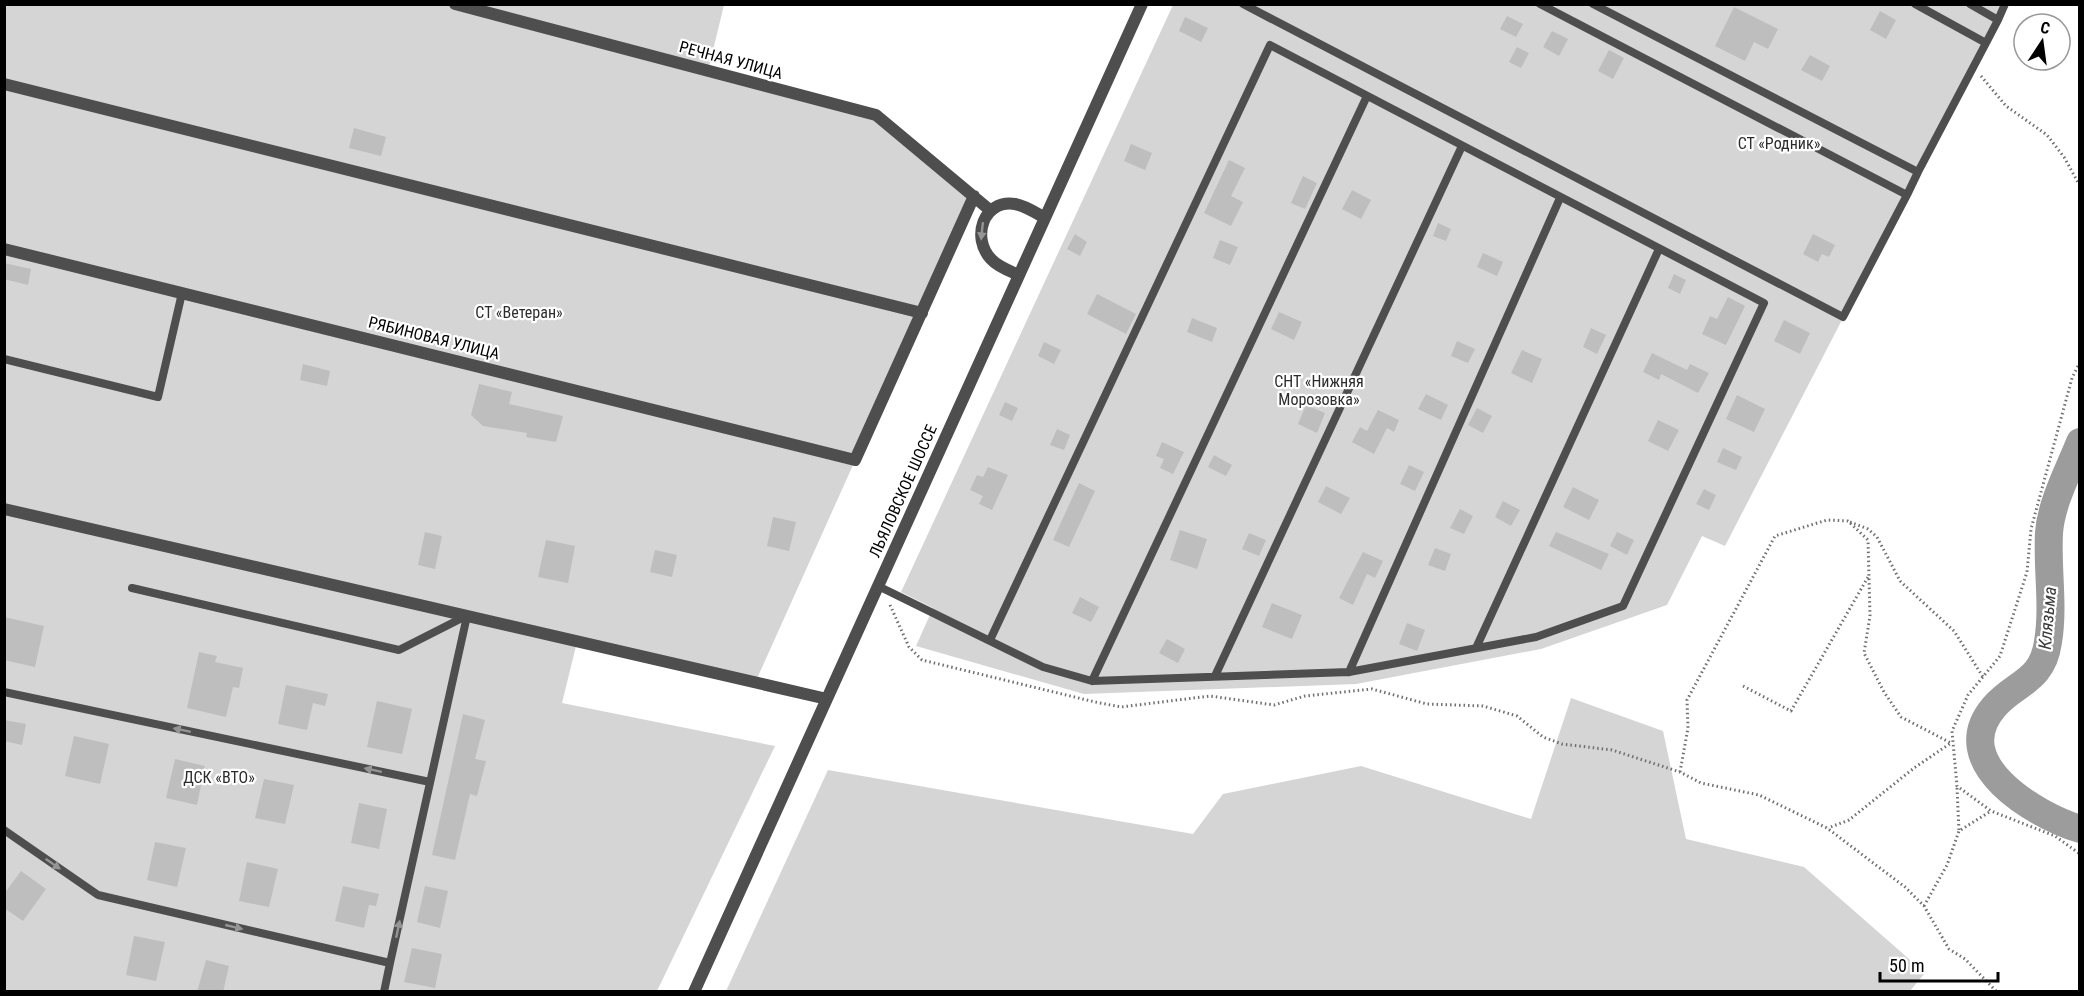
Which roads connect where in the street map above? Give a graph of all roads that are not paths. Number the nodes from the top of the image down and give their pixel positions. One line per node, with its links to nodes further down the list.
1 (455, 4): 16 (street, РЕЧНАЯ УЛИЦА)
2 (1142, 4): 19 (street, ЛЬЯЛОВСКОЕ ШОССЕ)
3 (1243, 4): 15 (lane)
4 (1540, 4): 15 (lane)
5 (1593, 4): 14 (lane)
6 (1915, 4): 10 (lane)
7 (1970, 4): 9 (lane)
8 (2006, 4): 9 (lane)
9 (1998, 20): 10 (lane)
10 (1986, 43): 14 (lane)
11 (4, 84): 24 (street)
12 (1367, 96): 13 (lane); 30 (lane); 34 (lane)
13 (1462, 146): 17 (lane); 33 (lane)
14 (1918, 172): 15 (lane)
15 (1907, 195)
16 (974, 196): 18 (street, РЕЧНАЯ УЛИЦА); 24 (street)
17 (1560, 198): 21 (lane); 32 (lane)
18 (991, 211): 19 (street); 22 (street, one-way to 22)
19 (1045, 218): 22 (street, ЛЬЯЛОВСКОЕ ШОССЕ)
20 (4, 249): 23 (street, РЯБИНОВАЯ УЛИЦА)
21 (1659, 249): 31 (lane); 31 (lane)
22 (1019, 275): 27 (street, ЛЬЯЛОВСКОЕ ШОССЕ)
23 (182, 293): 24 (street, РЯБИНОВАЯ УЛИЦА); 25 (lane)
24 (922, 313)
25 (4, 359)
26 (4, 509): 29 (street)
27 (878, 586): 30 (lane); 36 (street, ЛЬЯЛОВСКОЕ ШОССЕ)
28 (132, 588): 29 (lane)
29 (467, 616): 36 (street); 37 (lane)
30 (990, 640): 34 (lane)
31 (1476, 648): 32 (lane)
32 (1349, 672): 33 (lane)
33 (1215, 676): 34 (lane)
34 (1092, 681)
35 (4, 692): 37 (lane, one-way to 35)
36 (827, 699): 41 (street, ЛЬЯЛОВСКОЕ ШОССЕ)
37 (430, 782): 39 (lane, one-way to 37)
38 (4, 830): 39 (lane, one-way to 39)
39 (390, 963): 40 (lane)
40 (384, 992)
41 (694, 992)

